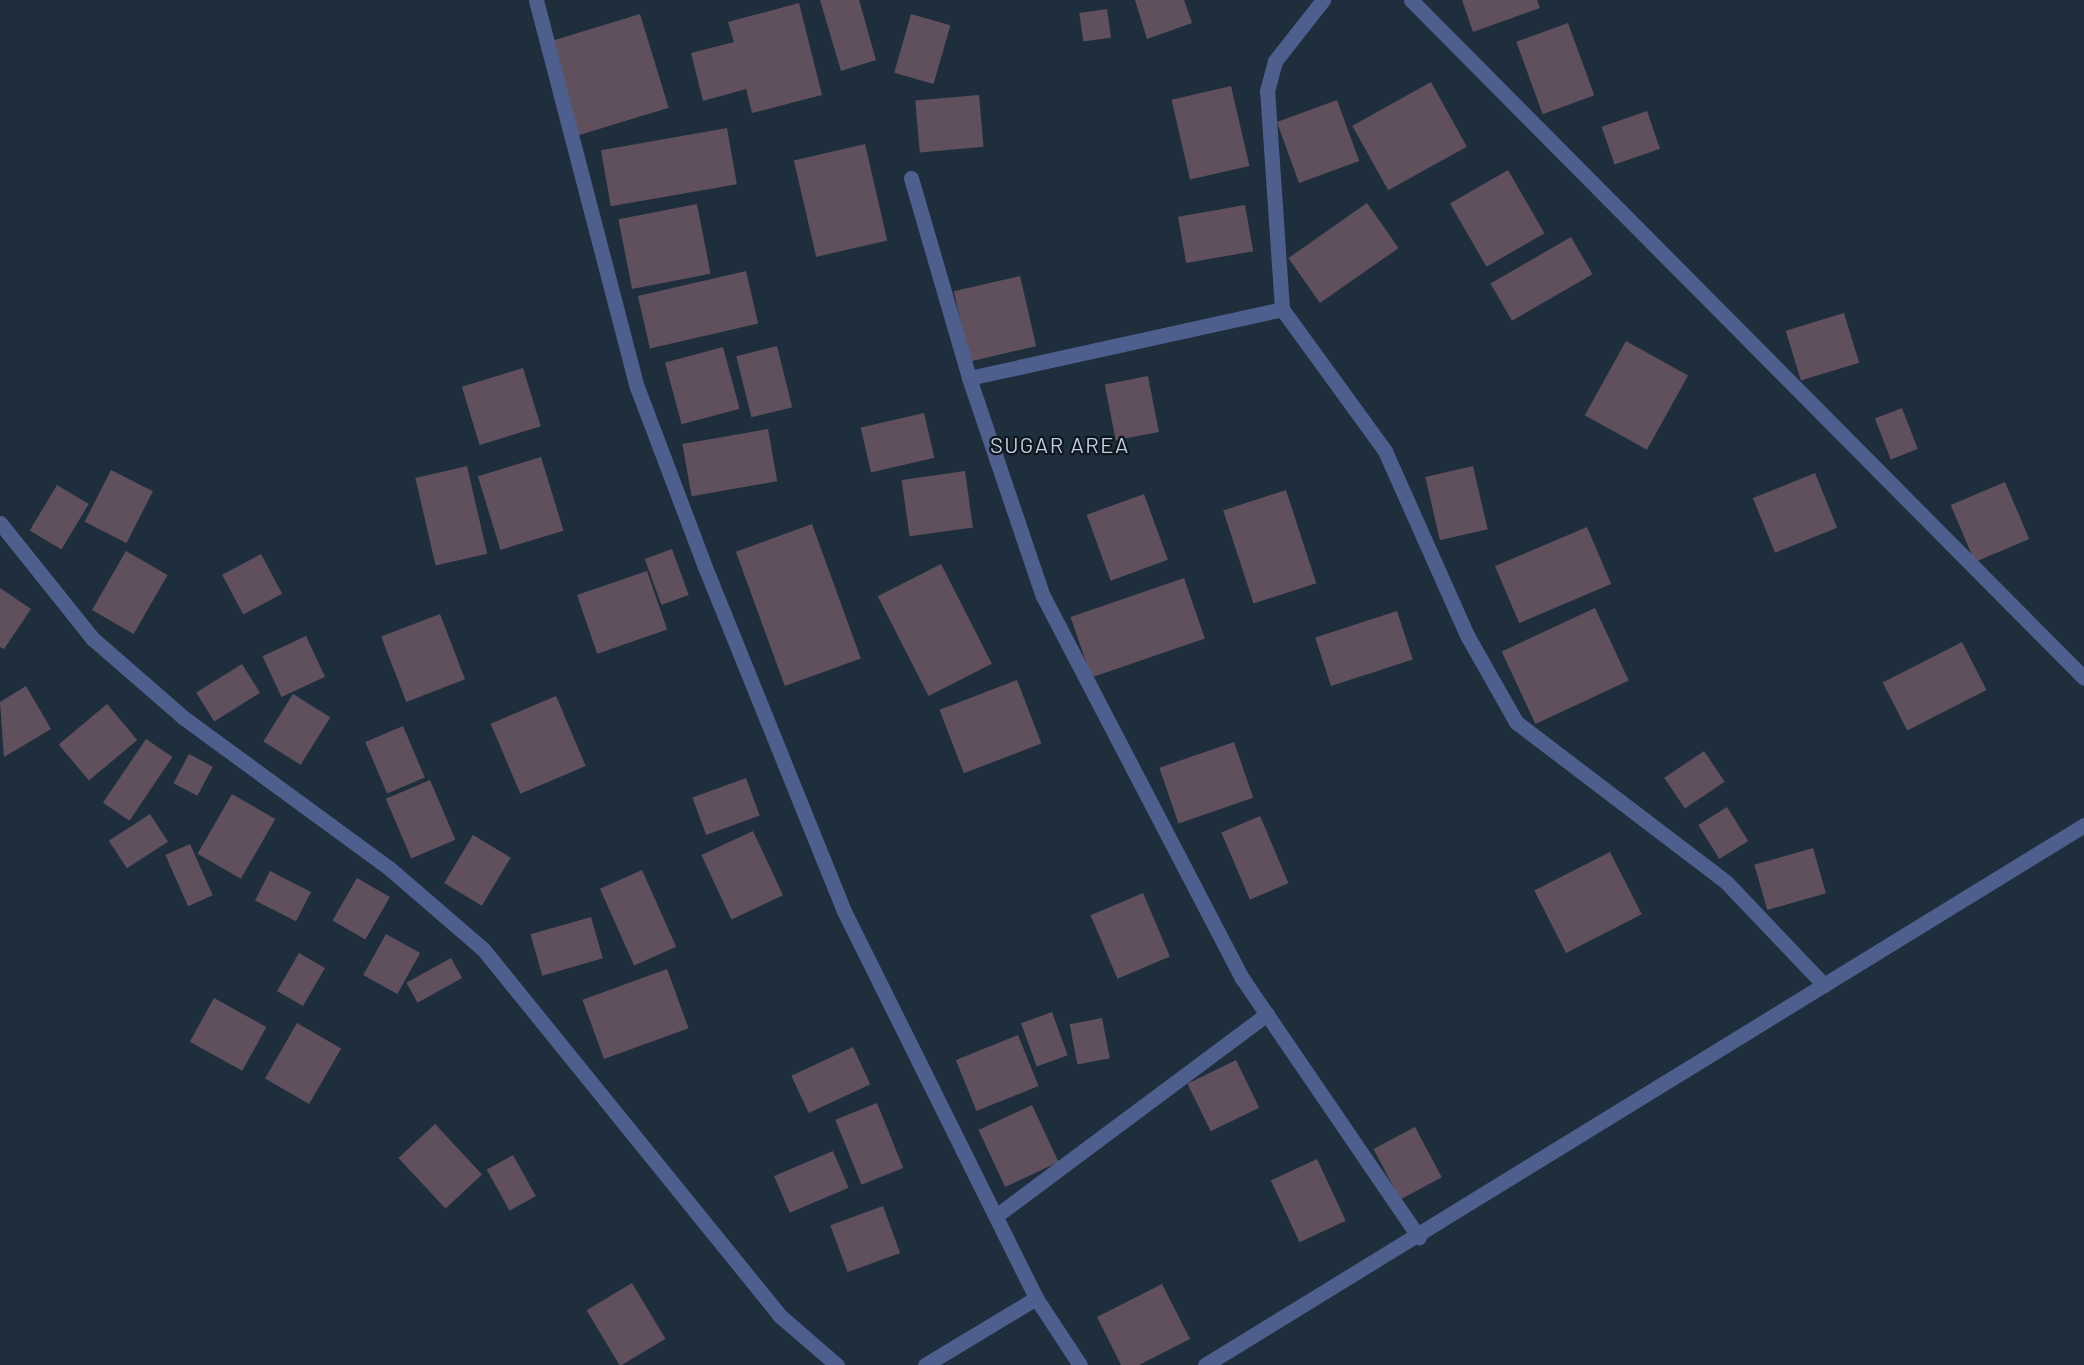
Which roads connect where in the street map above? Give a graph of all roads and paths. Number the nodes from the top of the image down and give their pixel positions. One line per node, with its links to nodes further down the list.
1 (536, 0): 12 (street)
2 (1323, 0): 5 (street)
3 (1411, 0): 8 (street)
4 (911, 178): 6 (street)
5 (1282, 309): 6 (street); 10 (street)
6 (969, 378): 11 (street)
7 (0, 523): 15 (street)
8 (2084, 678)
9 (2084, 825): 10 (street)
10 (1824, 986): 13 (street)
11 (1267, 1014): 12 (street); 13 (street)
12 (996, 1216): 14 (street)
13 (1419, 1237): 18 (street)
14 (1035, 1298): 16 (street); 17 (street)
15 (837, 1365)
16 (925, 1365)
17 (1080, 1365)
18 (1205, 1365)

